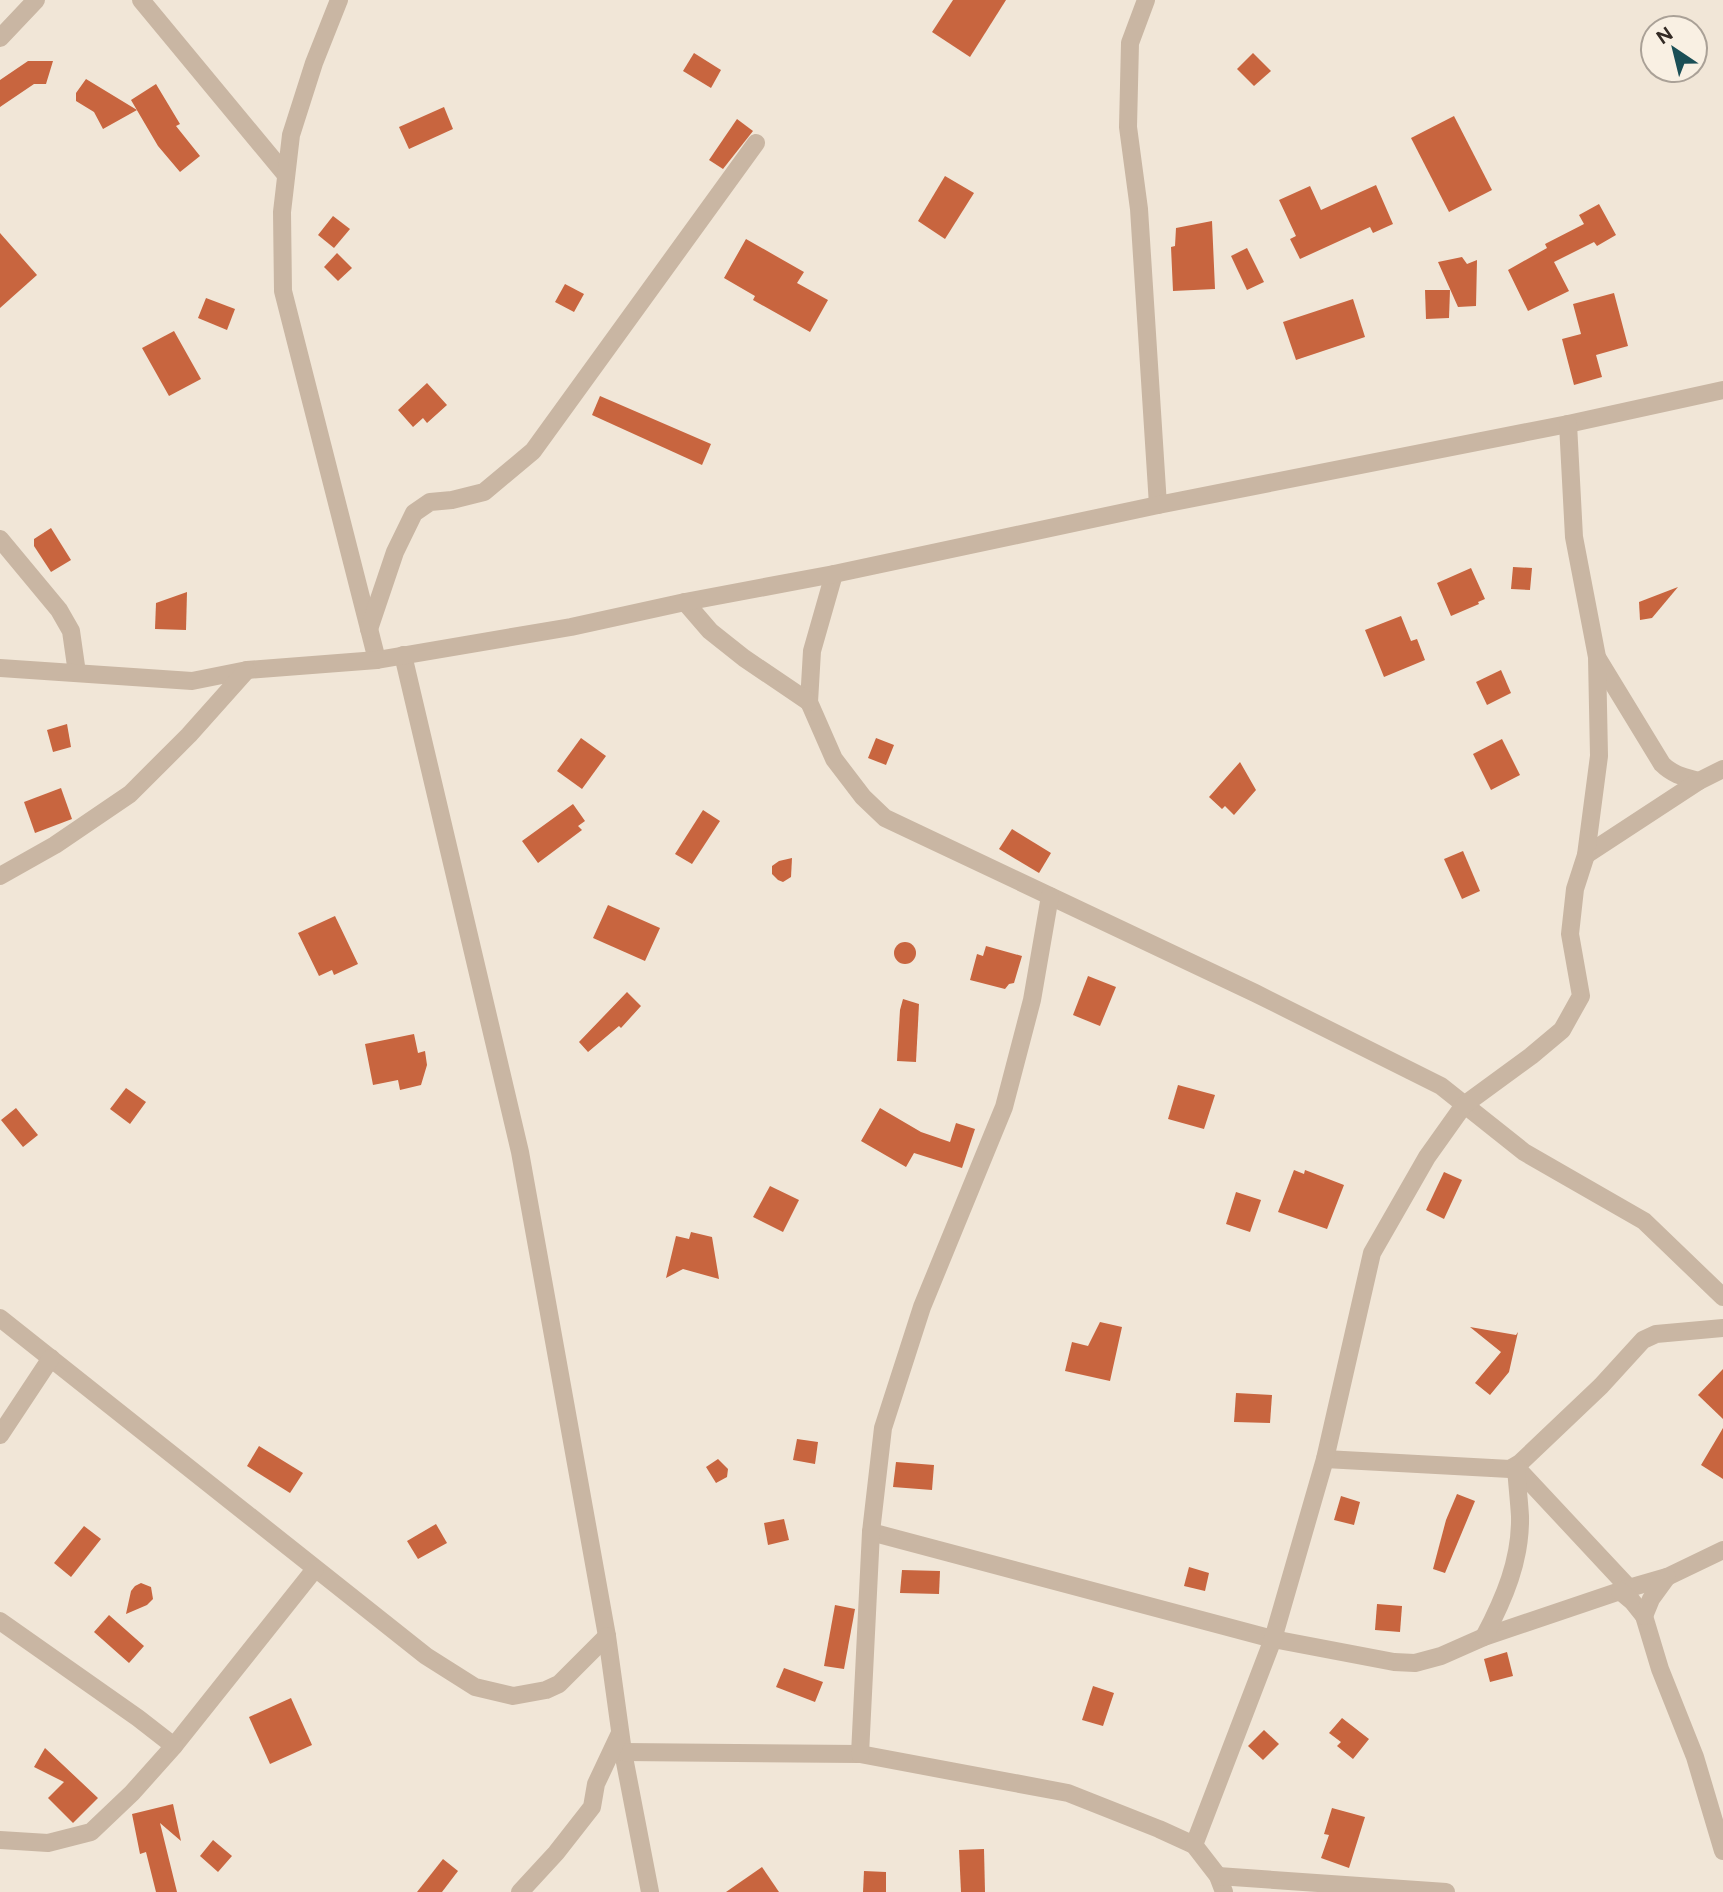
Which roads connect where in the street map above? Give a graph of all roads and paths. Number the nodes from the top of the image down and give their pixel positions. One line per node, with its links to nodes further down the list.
1 (36, 0): 5 (street)
2 (141, 0): 7 (street)
3 (340, 0): 7 (street)
4 (1146, 0): 10 (street)
5 (0, 38)
6 (756, 143): 14 (street)
7 (286, 175): 14 (street)
8 (1723, 390): 9 (street)
9 (1568, 424): 10 (street); 16 (street)
10 (1158, 505): 12 (street)
11 (0, 539): 20 (street)
12 (834, 574): 13 (street); 21 (street)
13 (685, 602): 15 (street); 21 (street)
14 (369, 629): 17 (street)
15 (403, 655): 17 (street); 42 (street)
16 (1597, 657): 23 (street); 24 (street)
17 (377, 660): 19 (street)
18 (0, 668): 20 (street)
19 (247, 670): 20 (street); 25 (street)
20 (77, 673)
21 (809, 702): 26 (street)
22 (1723, 769): 23 (street)
23 (1699, 781): 24 (street)
24 (1586, 855): 27 (street)
25 (0, 876)
26 (1050, 895): 27 (street); 35 (street)
27 (1464, 1105): 28 (street); 33 (street)
28 (1723, 1297)
29 (0, 1318): 31 (street)
30 (1723, 1328): 34 (street)
31 (51, 1359): 32 (street); 37 (street)
32 (0, 1435)
33 (1325, 1459): 34 (street); 44 (street)
34 (1516, 1466): 39 (street); 43 (street)
35 (871, 1532): 44 (street); 48 (street)
36 (1723, 1550): 38 (street)
37 (315, 1569): 42 (street); 46 (street)
38 (1667, 1577): 39 (street); 40 (street)
39 (1624, 1589): 40 (street); 43 (street)
40 (1644, 1616): 51 (street)
41 (0, 1621): 46 (street)
42 (607, 1636): 45 (street)
43 (1484, 1637): 44 (street)
44 (1273, 1639): 50 (street)
45 (620, 1733): 47 (street); 53 (street)
46 (174, 1746): 49 (street)
47 (623, 1752): 48 (street); 54 (street)
48 (860, 1754): 50 (street)
49 (0, 1840)
50 (1194, 1845): 52 (street)
51 (1723, 1851)
52 (1221, 1884): 55 (street)
53 (520, 1892)
54 (650, 1892)
55 (1446, 1892)

